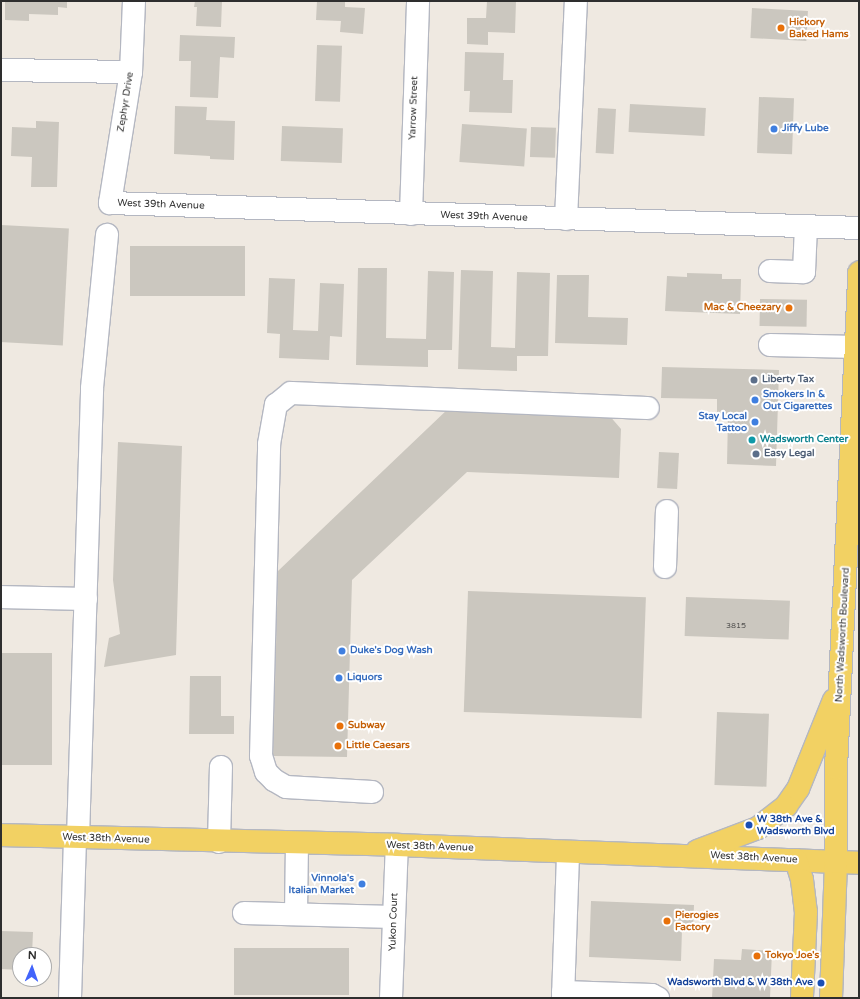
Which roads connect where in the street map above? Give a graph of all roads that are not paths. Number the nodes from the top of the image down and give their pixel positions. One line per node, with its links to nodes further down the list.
1 (134, 1): 5 (street, Zephyr Drive)
2 (418, 1): 7 (street, Yarrow Street)
3 (576, 1): 8 (street)
4 (1, 70): 5 (street)
5 (131, 72): 6 (street, Zephyr Drive)
6 (110, 203): 7 (street, West 39th Avenue)
7 (411, 214): 8 (street, West 39th Avenue)
8 (566, 220): 9 (street, West 39th Avenue)
9 (806, 227): 10 (street, West 39th Avenue); 12 (street)
10 (859, 228)
11 (107, 235): 20 (street)
12 (770, 271)
13 (859, 273): 15 (main road, North Wadsworth Boulevard)
14 (770, 345): 15 (street)
15 (857, 347): 21 (main road, North Wadsworth Boulevard)
16 (648, 408): 23 (street)
17 (668, 512): 18 (street)
18 (665, 567)
19 (1, 597): 20 (street)
20 (86, 599): 25 (street)
21 (840, 686): 30 (main road); 32 (main road, North Wadsworth Boulevard)
22 (221, 767): 26 (street)
23 (372, 792)
24 (1, 835): 25 (main road, West 38th Avenue)
25 (76, 838): 26 (main road, West 38th Avenue); 39 (street)
26 (219, 842): 27 (main road, West 38th Avenue)
27 (298, 844): 28 (main road, West 38th Avenue); 35 (street)
28 (397, 845): 29 (main road, West 38th Avenue); 36 (street, Yukon Court)
29 (568, 853): 30 (main road, West 38th Avenue); 37 (street)
30 (686, 855): 31 (main road, West 38th Avenue)
31 (796, 860): 32 (main road, West 38th Avenue); 42 (main road)
32 (836, 862): 33 (main road, West 38th Avenue); 43 (main road, North Wadsworth Boulevard)
33 (859, 863)
34 (244, 913): 35 (street)
35 (296, 914): 36 (street)
36 (394, 917): 40 (street, Yukon Court)
37 (563, 995): 38 (street)
38 (617, 996): 41 (street)
39 (70, 998)
40 (391, 998)
41 (658, 998)
42 (802, 998)
43 (831, 998)

